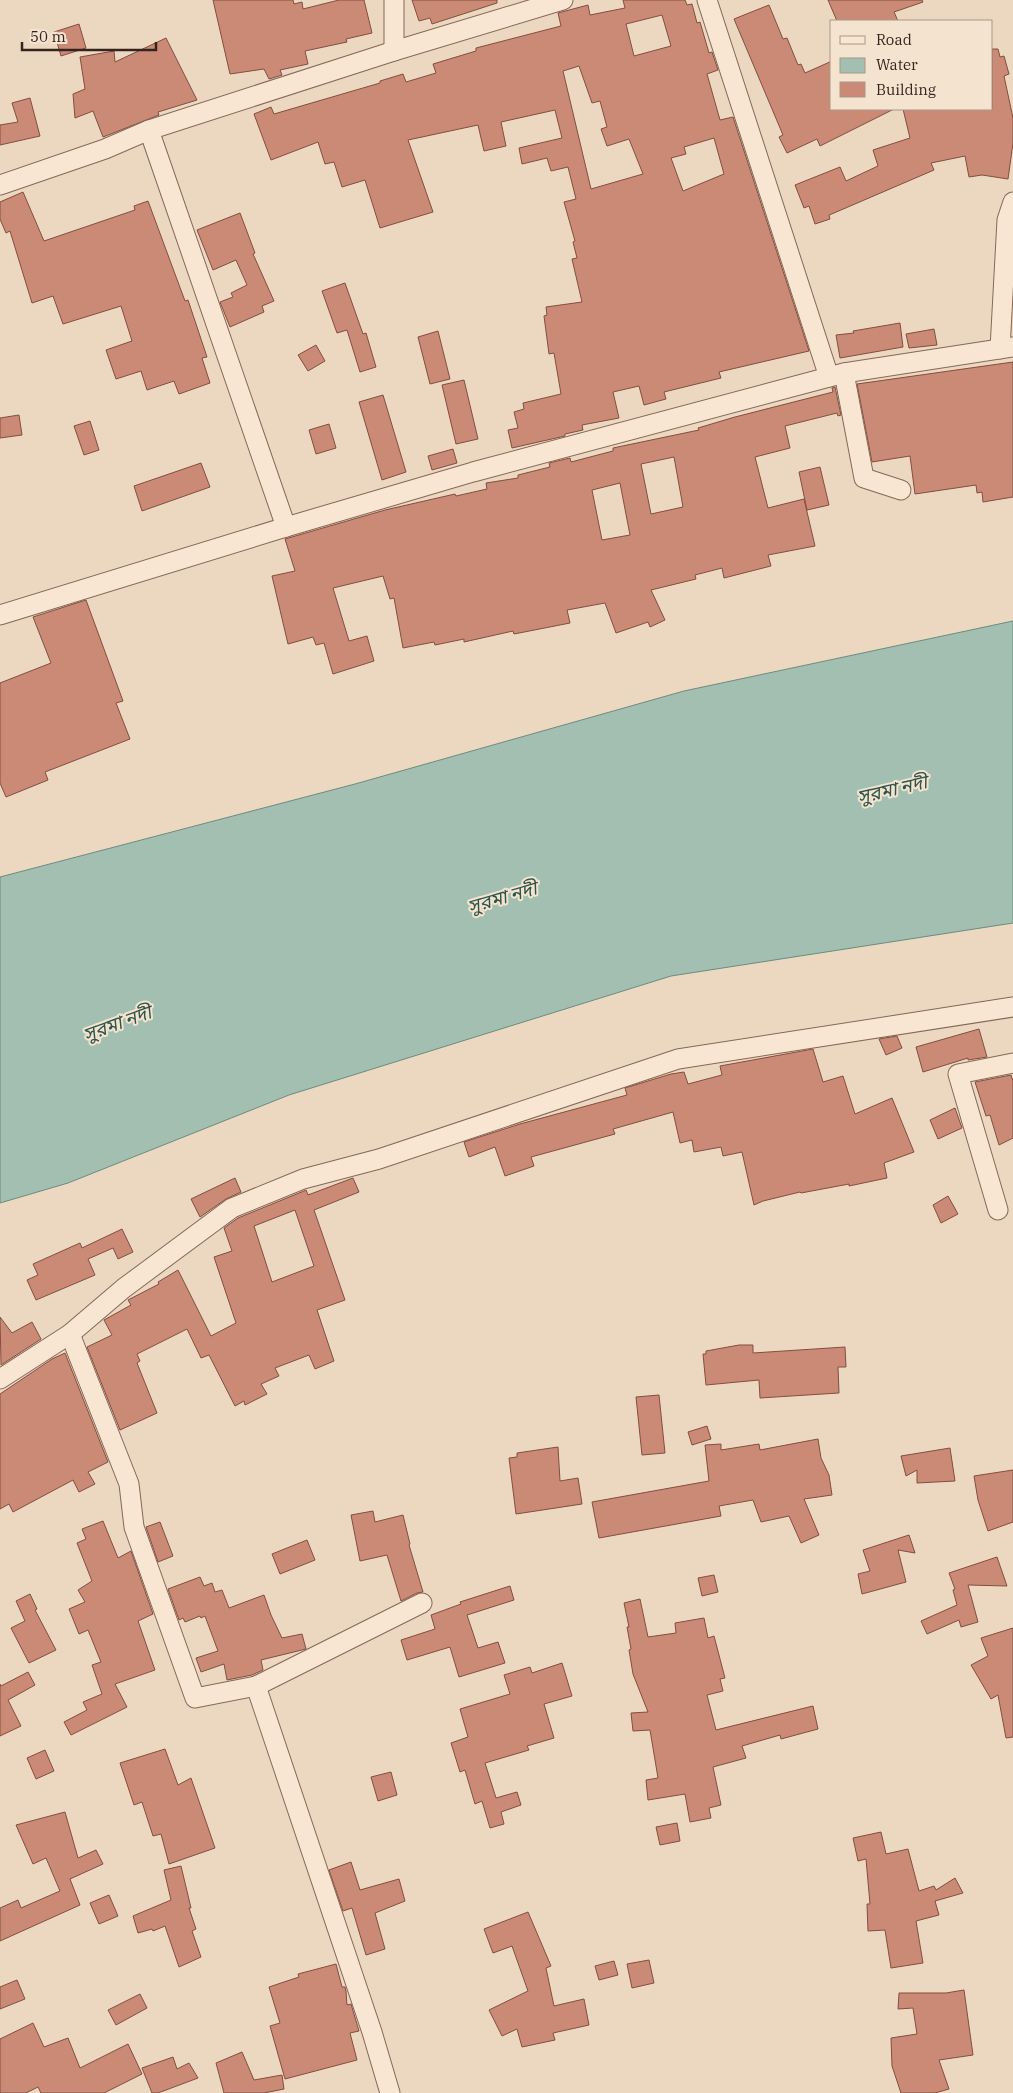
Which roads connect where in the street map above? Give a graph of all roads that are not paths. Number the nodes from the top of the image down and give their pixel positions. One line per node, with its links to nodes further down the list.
1 (394, 0): 4 (street)
2 (563, 0): 4 (street)
3 (707, 0): 9 (street)
4 (394, 50): 5 (street)
5 (149, 130): 6 (street); 11 (street)
6 (0, 186)
7 (1013, 202): 8 (street)
8 (1007, 348): 9 (street)
9 (837, 375): 10 (street); 11 (street)
10 (901, 490)
11 (286, 526): 12 (street)
12 (0, 615)
13 (1013, 1007): 16 (street)
14 (1013, 1063): 15 (street)
15 (998, 1210)
16 (70, 1334): 17 (street); 19 (street)
17 (0, 1380)
18 (422, 1602): 19 (street)
19 (256, 1686): 20 (street)
20 (390, 2093)

